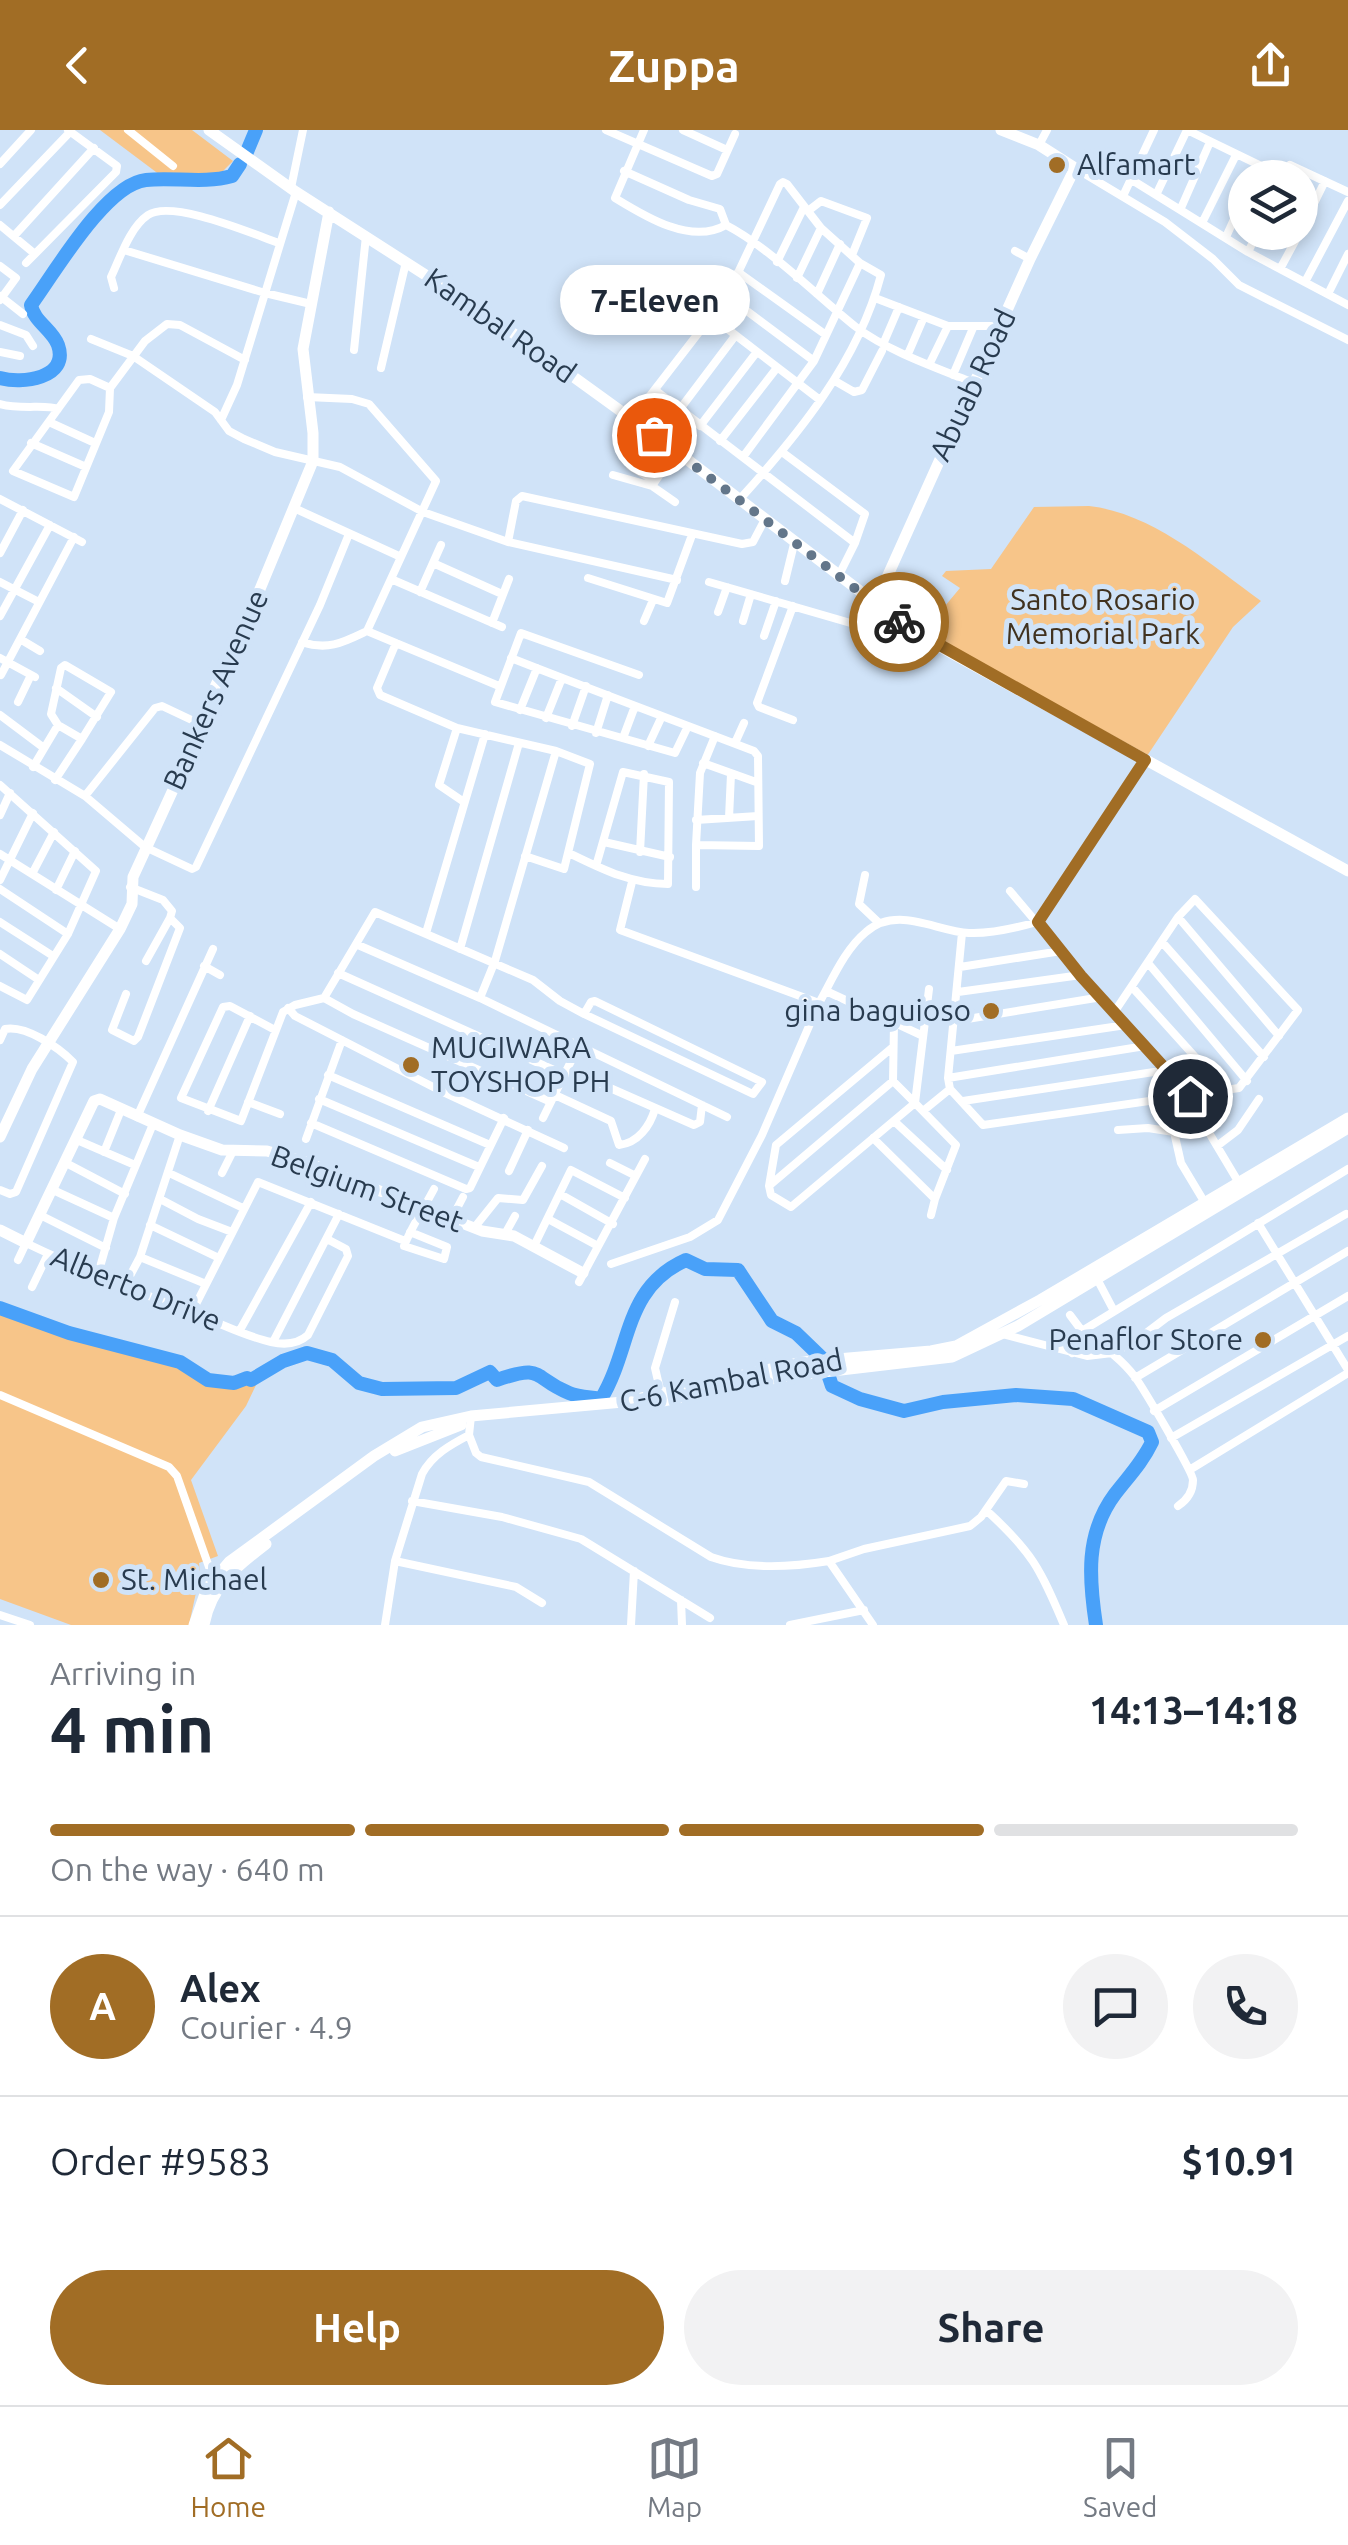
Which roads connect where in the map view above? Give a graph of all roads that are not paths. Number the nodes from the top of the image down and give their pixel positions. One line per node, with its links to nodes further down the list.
1 (32, 130): 22 (street)
2 (128, 130): 23 (street)
3 (209, 130): 29 (main road, Kambal Road)
4 (304, 130): 29 (street)
5 (606, 130): 16 (street)
6 (644, 130): 16 (street)
7 (683, 130): 13 (street)
8 (1002, 130): 17 (main road)
9 (1047, 130): 17 (street)
10 (1154, 130): 27 (street)
11 (1187, 130): 15 (street); 31 (street)
12 (69, 131): 18 (street); 35 (street)
13 (704, 134): 19 (street)
14 (735, 134): 19 (street)
15 (1210, 142): 20 (street); 36 (street)
16 (638, 144): 19 (street); 25 (street)
17 (1039, 145): 24 (main road)
18 (94, 148): 44 (street); 54 (street)
19 (727, 150)
20 (1236, 155): 21 (street); 39 (street)
21 (1245, 160)
22 (0, 164)
23 (173, 166)
24 (1076, 168): 33 (street); 57 (main road, Abuab Road)
25 (624, 170): 41 (street); 41 (street)
26 (1318, 177): 28 (street)
27 (1132, 180): 31 (street); 33 (street)
28 (1325, 181): 30 (street); 32 (street)
29 (293, 190): 38 (main road, Kambal Road); 48 (street)
30 (1348, 192)
31 (1157, 193): 36 (street)
32 (1318, 195)
33 (1123, 196): 90 (street)
34 (1348, 201): 66 (street)
35 (0, 205)
36 (1181, 208): 39 (street)
37 (806, 209): 42 (street); 47 (street); 56 (street); 59 (street)
38 (328, 212): 45 (main road, Kambal Road); 75 (main road, Bankers Avenue)
39 (1204, 222): 46 (street)
40 (0, 225): 44 (street)
41 (726, 225): 47 (street)
42 (821, 228): 49 (street); 65 (street)
43 (1228, 232): 46 (street)
44 (14, 236): 54 (street)
45 (366, 236): 58 (main road, Kambal Road); 93 (street)
46 (1226, 236): 53 (street)
47 (750, 242): 59 (street); 64 (street)
48 (279, 244): 50 (street); 69 (street)
49 (840, 244): 56 (street); 70 (street)
50 (124, 250): 67 (street); 69 (street)
51 (1290, 250): 63 (street)
52 (1015, 252): 57 (street)
53 (1248, 252): 63 (street)
54 (35, 254): 60 (street)
55 (1348, 254): 71 (street)
56 (852, 255): 61 (street)
57 (1030, 259): 164 (main road, Abuab Road)
58 (406, 262): 102 (street); 115 (main road, Kambal Road)
59 (776, 262): 65 (street)
60 (26, 263)
61 (860, 263): 74 (street); 78 (street)
62 (0, 266): 73 (street)
63 (1280, 269): 66 (street)
64 (738, 272): 72 (street); 87 (street)
65 (798, 278): 70 (street)
66 (1304, 282): 71 (street)
67 (114, 288)
68 (688, 288): 80 (street)
69 (265, 294): 75 (street); 99 (street)
70 (817, 294): 78 (street)
71 (1328, 294): 76 (street)
72 (726, 296): 80 (street); 100 (street)
73 (1, 298): 79 (street)
74 (874, 298): 77 (street); 86 (street)
75 (311, 304): 110 (main road, Bankers Avenue)
76 (1348, 304)
77 (900, 307): 81 (street); 92 (street)
78 (837, 310): 86 (street); 87 (street)
79 (24, 314)
80 (714, 315): 88 (street); 109 (street)
81 (924, 316): 83 (street); 96 (street)
82 (0, 325): 91 (street)
83 (948, 326): 85 (street); 101 (street)
84 (991, 326): 85 (street)
85 (973, 328): 104 (street)
86 (860, 330): 92 (street); 105 (street)
87 (826, 335): 100 (street)
88 (735, 336): 95 (street); 114 (street)
89 (91, 339): 98 (street)
90 (1348, 340)
91 (34, 346)
92 (883, 347): 96 (street); 105 (street)
93 (354, 350)
94 (0, 352): 97 (street)
95 (756, 354): 103 (street); 118 (street)
96 (908, 354): 101 (street)
97 (20, 356)
98 (132, 356): 99 (street); 108 (street); 116 (street)
99 (245, 360): 116 (street)
100 (814, 361): 107 (street)
101 (929, 365): 104 (street)
102 (381, 368)
103 (776, 369): 107 (street); 119 (street)
104 (953, 374): 106 (street)
105 (835, 381): 111 (street)
106 (969, 381)
107 (797, 384): 111 (street); 124 (street)
108 (110, 388): 113 (street); 121 (street)
109 (655, 390): 114 (street); 115 (street)
110 (307, 397): 125 (main road, Bankers Avenue); 136 (street)
111 (820, 400): 123 (street)
112 (0, 404): 113 (street)
113 (58, 409): 117 (street)
114 (680, 409): 118 (street)
115 (632, 419): 122 (main road, Kambal Road)
116 (221, 420): 125 (street)
117 (49, 422): 120 (street); 121 (street)
118 (700, 426): 119 (street)
119 (720, 441): 124 (street)
120 (31, 443): 127 (street); 127 (street)
121 (95, 443): 127 (street)
122 (676, 451): 130 (street); 132 (main road, Kambal Road)
123 (782, 452): 128 (street); 142 (street)
124 (742, 457): 128 (street)
125 (313, 460): 134 (main road, Bankers Avenue); 136 (street)
126 (630, 466): 130 (street)
127 (86, 467)
128 (764, 474): 132 (street); 142 (street)
129 (613, 475): 130 (street)
130 (654, 484): 133 (street)
131 (0, 498): 135 (street)
132 (739, 500): 137 (main road, Kambal Road)
133 (675, 502)
134 (294, 508): 139 (street); 197 (main road, Bankers Avenue)
135 (23, 510): 138 (street); 145 (street)
136 (423, 512): 141 (street); 146 (street)
137 (764, 521): 140 (street); 143 (main road, Kambal Road)
138 (50, 525): 157 (street); 163 (street)
139 (349, 534): 146 (street); 175 (street)
140 (692, 535): 141 (street); 152 (street)
141 (508, 542): 152 (street)
142 (855, 543): 150 (street)
143 (794, 544): 150 (main road, Kambal Road); 153 (street)
144 (441, 545): 147 (street)
145 (0, 553)
146 (401, 557): 151 (street)
147 (433, 563): 158 (street); 159 (street)
148 (509, 578): 159 (street)
149 (588, 578): 161 (street)
150 (838, 578): 164 (main road, Kambal Road)
151 (391, 579): 158 (street); 172 (street)
152 (677, 580): 161 (street)
153 (784, 581)
154 (0, 582): 157 (street)
155 (709, 582): 156 (street)
156 (727, 587): 160 (street); 166 (street)
157 (14, 590): 163 (street); 167 (street)
158 (420, 592): 170 (street)
159 (502, 594): 170 (street)
160 (751, 594): 162 (street); 169 (street)
161 (653, 600): 168 (street)
162 (776, 601): 165 (street); 173 (street)
163 (39, 602): 174 (street)
164 (872, 603): 165 (street); 214 (main road, Kambal Road)
165 (794, 606): 196 (street)
166 (718, 612)
167 (0, 616)
168 (644, 621)
169 (743, 621)
170 (492, 623): 171 (street)
171 (502, 627)
172 (367, 631): 175 (street); 176 (street)
173 (764, 636)
174 (20, 640): 177 (street); 180 (street)
175 (302, 642): 233 (street)
176 (396, 643): 185 (street); 202 (street)
177 (40, 651)
178 (0, 658): 180 (street)
179 (511, 658): 181 (street); 183 (street); 185 (street)
180 (8, 664): 182 (street); 189 (street)
181 (537, 668): 184 (street); 191 (street)
182 (1, 675)
183 (639, 675)
184 (562, 678): 186 (street); 195 (street)
185 (499, 686): 191 (street)
186 (586, 686): 188 (street); 200 (street)
187 (56, 688): 194 (street); 194 (street); 199 (street)
188 (608, 694): 190 (street); 203 (street)
189 (18, 702)
190 (635, 706): 193 (street); 206 (street)
191 (520, 710): 195 (street)
192 (0, 716): 212 (street)
193 (662, 716): 201 (street); 211 (street)
194 (97, 718): 207 (street)
195 (546, 718): 200 (street)
196 (793, 720)
197 (198, 723): 223 (street); 233 (main road, Bankers Avenue)
198 (744, 723): 209 (street)
199 (58, 725): 207 (street); 212 (street)
200 (572, 726): 203 (street)
201 (688, 726): 205 (street); 211 (street)
202 (457, 728): 204 (street); 224 (street)
203 (596, 733): 206 (street)
204 (485, 734): 208 (street); 224 (street)
205 (715, 736): 209 (street); 215 (street)
206 (622, 738): 211 (street)
207 (82, 739): 219 (street)
208 (518, 743): 213 (street); 265 (street)
209 (734, 744): 220 (street)
210 (0, 745): 216 (street)
211 (648, 746)
212 (44, 748): 216 (street)
213 (556, 751): 237 (street); 238 (street)
214 (1145, 760): 242 (main road, Kambal Road); 256 (street)
215 (704, 762): 218 (street); 229 (street)
216 (34, 767): 219 (street)
217 (644, 774): 231 (street); 235 (street); 239 (street)
218 (731, 774): 220 (street); 228 (street)
219 (55, 780): 223 (street)
220 (756, 782): 227 (street)
221 (0, 786): 222 (street)
222 (10, 793): 225 (street); 226 (street)
223 (85, 796): 233 (street)
224 (464, 802): 259 (street)
225 (33, 813): 230 (street); 240 (street)
226 (0, 814)
227 (758, 816): 228 (street); 232 (street)
228 (730, 818): 229 (street)
229 (696, 820): 232 (street)
230 (54, 832): 234 (street); 243 (street)
231 (604, 842): 235 (street); 241 (street)
232 (696, 845): 248 (street)
233 (145, 847): 247 (main road, Bankers Avenue)
234 (75, 851): 250 (street); 252 (street)
235 (640, 852): 239 (street)
236 (0, 854): 240 (street)
237 (569, 854): 238 (street); 241 (street)
238 (526, 856): 269 (street)
239 (670, 856): 246 (street)
240 (9, 859): 243 (street); 245 (street)
241 (596, 866): 246 (street)
242 (1348, 870)
243 (32, 874): 250 (street)
244 (865, 875): 257 (street)
245 (0, 880)
246 (632, 882): 287 (street)
247 (130, 886): 254 (street); 258 (main road, Bankers Avenue)
248 (696, 887)
249 (0, 889): 261 (street)
250 (56, 890): 252 (street)
251 (1010, 891): 256 (street)
252 (81, 905): 258 (street); 261 (street)
253 (1178, 917): 262 (street); 297 (street); 297 (street)
254 (170, 918): 270 (street); 283 (street)
255 (0, 922): 268 (street)
256 (1038, 922): 260 (street); 266 (street)
257 (879, 923): 260 (street); 281 (street)
258 (120, 930): 300 (main road, Bankers Avenue)
259 (426, 933): 263 (street); 265 (street)
260 (962, 933): 273 (street)
261 (68, 934): 268 (street)
262 (1162, 942): 271 (street); 305 (street)
263 (358, 945): 274 (street); 285 (street)
264 (213, 949): 272 (street)
265 (460, 949): 269 (street)
266 (1061, 950): 273 (street); 276 (street)
267 (0, 954): 277 (street)
268 (53, 956): 277 (street)
269 (495, 961): 285 (street); 290 (street)
270 (146, 962)
271 (1148, 963): 279 (street); 310 (street)
272 (204, 966): 275 (street); 327 (street)
273 (960, 967): 282 (street)
274 (338, 973): 284 (street); 307 (street)
275 (220, 975)
276 (1081, 976): 282 (street); 286 (street)
277 (38, 980): 278 (street)
278 (0, 986)
279 (1132, 987): 289 (street); 313 (street)
280 (929, 990): 296 (street)
281 (826, 991): 287 (street); 293 (street)
282 (958, 992): 292 (street)
283 (126, 994)
284 (324, 998): 288 (street); 316 (street)
285 (480, 998): 302 (street)
286 (1102, 998): 289 (street); 292 (street)
287 (819, 1003): 405 (street)
288 (288, 1008): 295 (street); 299 (street)
289 (1116, 1011): 294 (street)
290 (584, 1014): 290 (street)
291 (250, 1016): 295 (street); 324 (street); 324 (street)
292 (954, 1021): 304 (street)
293 (894, 1023): 296 (street); 303 (street)
294 (1126, 1025): 301 (street); 304 (street)
295 (275, 1030): 318 (street)
296 (921, 1034): 320 (street)
297 (1279, 1036): 305 (street)
298 (0, 1040): 300 (street)
299 (342, 1040): 308 (street); 329 (street)
300 (48, 1043): 340 (main road, Bankers Avenue); 366 (street)
301 (1146, 1046): 306 (street); 309 (street)
302 (578, 1047): 307 (street); 321 (street)
303 (893, 1047): 311 (street); 364 (street)
304 (951, 1051): 309 (street)
305 (1264, 1058): 310 (street)
306 (1167, 1070): 314 (street); 319 (street)
307 (566, 1072): 316 (street); 323 (street)
308 (328, 1074): 315 (street); 344 (street)
309 (948, 1078): 312 (street)
310 (1247, 1080): 313 (street)
311 (893, 1081): 320 (street); 364 (street)
312 (950, 1089): 319 (street); 325 (street)
313 (1225, 1090): 314 (street)
314 (1190, 1096): 319 (street)
315 (319, 1099): 333 (street); 356 (street)
316 (553, 1099): 323 (street); 330 (street)
317 (1259, 1100): 345 (street)
318 (248, 1102): 324 (street); 326 (street)
319 (963, 1102)
320 (914, 1103): 325 (street); 332 (street)
321 (702, 1105): 323 (street); 328 (street)
322 (121, 1110): 327 (main road, Belgium Street); 343 (main road, Belgium Street); 347 (street)
323 (655, 1110)
324 (208, 1111)
325 (923, 1111): 358 (street)
326 (280, 1114)
327 (137, 1117): 334 (main road, Belgium Street)
328 (727, 1117)
329 (504, 1118): 336 (street); 344 (street)
330 (543, 1118)
331 (1348, 1118): 363 (main road, C-6 Kambal Road)
332 (894, 1121): 342 (street); 358 (street)
333 (311, 1123): 341 (street); 356 (street)
334 (153, 1124): 339 (main road, Belgium Street); 353 (street)
335 (1348, 1128): 375 (main road, C-6 Kambal Road)
336 (528, 1130): 346 (street); 359 (street)
337 (1118, 1130): 338 (street)
338 (1174, 1132): 345 (street); 375 (street)
339 (180, 1136): 348 (main road, Belgium Street); 361 (street)
340 (0, 1137)
341 (306, 1138)
342 (873, 1138): 349 (street); 373 (street)
343 (77, 1140): 347 (street); 351 (main road)
344 (490, 1145): 356 (street)
345 (1217, 1146): 363 (street)
346 (564, 1148)
347 (104, 1152): 353 (street)
348 (232, 1153): 360 (street); 377 (main road, Belgium Street)
349 (851, 1156): 355 (street); 364 (street)
350 (646, 1159): 362 (street)
351 (66, 1163): 367 (main road); 368 (street)
352 (610, 1163): 362 (street)
353 (135, 1166): 368 (street)
354 (542, 1166): 389 (street)
355 (860, 1166)
356 (478, 1167)
357 (1348, 1169): 386 (street)
358 (947, 1170): 373 (street)
359 (509, 1171)
360 (222, 1172)
361 (169, 1173): 371 (street); 376 (street)
362 (636, 1176): 372 (street)
363 (1238, 1183): 375 (main road, C-6 Kambal Road)
364 (769, 1186)
365 (434, 1189): 377 (street)
366 (0, 1190)
367 (53, 1190): 380 (main road); 383 (street)
368 (125, 1194): 383 (street)
369 (560, 1194): 372 (street); 385 (street); 387 (street)
370 (463, 1196): 384 (street)
371 (160, 1198): 388 (street); 391 (street)
372 (625, 1198): 387 (street)
373 (935, 1200): 381 (street)
374 (311, 1202): 376 (street); 378 (street); 419 (street)
375 (1207, 1206): 406 (main road, C-6 Kambal Road)
376 (244, 1208): 391 (street)
377 (424, 1208): 384 (main road, Belgium Street); 393 (street)
378 (340, 1214): 393 (street); 394 (street)
379 (1346, 1214): 401 (street)
380 (40, 1215): 395 (main road); 398 (street)
381 (931, 1215)
382 (514, 1216): 392 (street)
383 (114, 1218): 398 (street)
384 (452, 1218): 389 (main road, Belgium Street)
385 (548, 1219): 396 (street); 397 (street)
386 (1258, 1223): 401 (street); 415 (street)
387 (613, 1224): 397 (street)
388 (150, 1226): 402 (street); 403 (street)
389 (474, 1228): 392 (main road, Belgium Street)
390 (1, 1232): 395 (main road, Alberto Drive)
391 (232, 1232): 403 (street)
392 (505, 1234): 396 (main road, Belgium Street)
393 (408, 1237): 393 (street)
394 (327, 1238): 423 (street); 423 (street)
395 (26, 1243): 400 (street, Alberto Drive); 404 (street)
396 (534, 1246): 408 (main road, Belgium Street)
397 (598, 1246): 408 (street)
398 (106, 1248): 407 (street)
399 (1348, 1250): 409 (street)
400 (48, 1254): 407 (street, Alberto Drive); 412 (street)
401 (1278, 1254): 409 (street); 426 (street)
402 (140, 1256): 410 (street); 411 (street)
403 (219, 1258): 410 (street)
404 (18, 1260)
405 (611, 1264)
406 (1094, 1273): 415 (street); 421 (main road, C-6 Kambal Road); 427 (main road, C-6 Kambal Road)
407 (98, 1274): 411 (street, Alberto Drive)
408 (581, 1278)
409 (1296, 1282): 418 (street); 429 (street)
410 (206, 1284): 416 (street)
411 (124, 1286): 416 (street, Alberto Drive)
412 (32, 1287)
413 (1348, 1296): 418 (street)
414 (676, 1302): 431 (street)
415 (1114, 1311): 420 (street)
416 (192, 1312): 419 (street, Alberto Drive)
417 (1070, 1315): 420 (street)
418 (1314, 1315): 424 (street); 432 (street)
419 (240, 1330): 423 (street, Alberto Drive)
420 (1082, 1331): 425 (street); 426 (street)
421 (1002, 1334): 425 (street); 427 (main road, C-6 Kambal Road)
422 (1348, 1336): 424 (street)
423 (272, 1342)
424 (1332, 1344): 428 (street); 434 (street)
425 (1072, 1353): 426 (street)
426 (1112, 1353): 429 (street)
427 (872, 1361): 431 (main road, C-6 Kambal Road)
428 (1348, 1371): 435 (street)
429 (1135, 1378): 432 (street)
430 (0, 1395): 443 (street)
431 (662, 1398): 433 (main road, C-6 Kambal Road)
432 (1154, 1411): 434 (street)
433 (470, 1425): 437 (street); 440 (street); 443 (main road, C-6 Kambal Road)
434 (1170, 1438): 435 (street)
435 (1190, 1469): 438 (street)
436 (1024, 1484): 439 (street)
437 (412, 1501): 441 (street); 442 (street)
438 (1178, 1506)
439 (986, 1510): 440 (street); 458 (street)
440 (830, 1560): 446 (street)
441 (395, 1562): 445 (street); 453 (street)
442 (634, 1571): 444 (street); 454 (street)
443 (215, 1584): 451 (main road, C-6 Kambal Road); 452 (main road, C-6 Kambal Road)
444 (682, 1600): 448 (street); 455 (street)
445 (542, 1603)
446 (864, 1610): 449 (street); 457 (street)
447 (0, 1615): 450 (street)
448 (710, 1618)
449 (817, 1623): 456 (street)
450 (28, 1625)
451 (194, 1625)
452 (204, 1625)
453 (385, 1625)
454 (631, 1625)
455 (682, 1625)
456 (790, 1625)
457 (873, 1625)
458 (1064, 1625)

